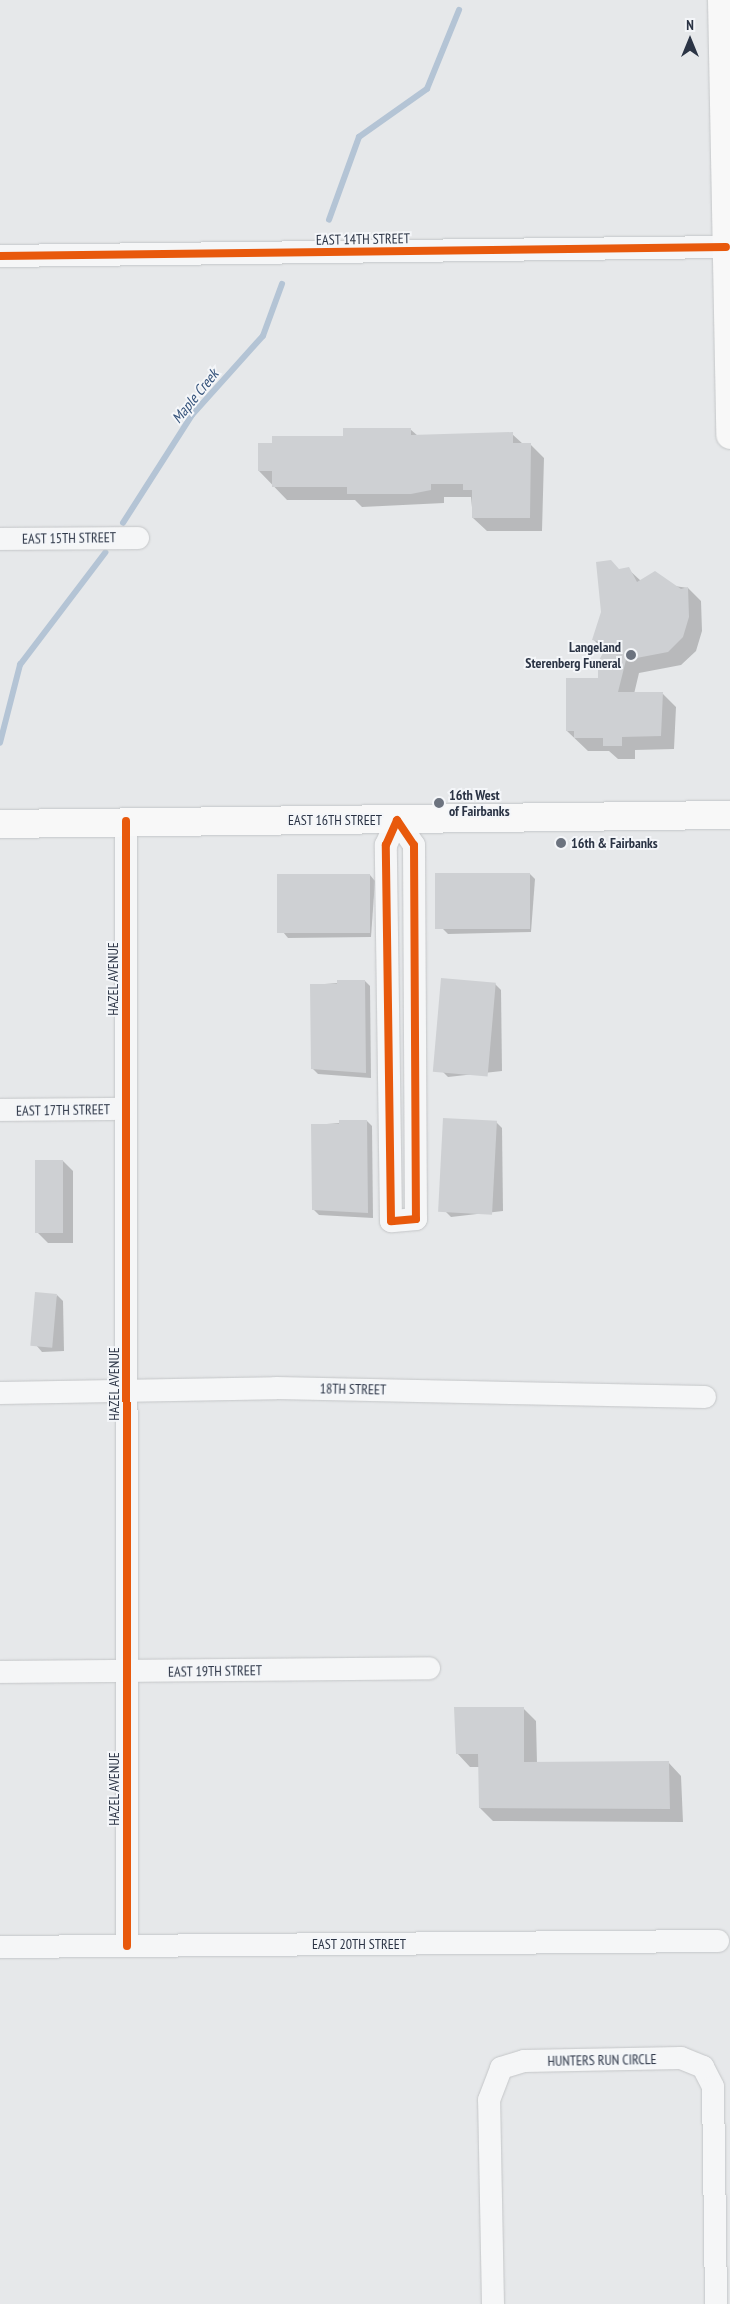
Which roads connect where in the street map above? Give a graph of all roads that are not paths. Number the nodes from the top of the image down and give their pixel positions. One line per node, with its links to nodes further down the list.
1 (722, 0): 2 (main road)
2 (726, 247): 3 (street, EAST 14TH STREET); 4 (main road)
3 (0, 256)
4 (730, 435)
5 (138, 538): 6 (street, EAST 15TH STREET)
6 (0, 539)
7 (730, 815): 8 (main road, EAST 16TH STREET)
8 (397, 820): 8 (street); 9 (main road, EAST 16TH STREET)
9 (126, 821): 10 (main road, EAST 16TH STREET); 11 (street, HAZEL AVENUE)
10 (0, 824)
11 (125, 1109): 12 (street, EAST 17TH STREET); 13 (street, HAZEL AVENUE)
12 (0, 1110)
13 (126, 1388): 14 (street, 18TH STREET); 15 (street, 18TH STREET); 18 (street, HAZEL AVENUE)
14 (0, 1393)
15 (705, 1396)
16 (429, 1668): 18 (street, EAST 19TH STREET)
17 (0, 1672): 18 (street, EAST 19TH STREET)
18 (127, 1672): 20 (street, HAZEL AVENUE)
19 (718, 1941): 20 (street, EAST 20TH STREET)
20 (127, 1946): 21 (street, EAST 20TH STREET)
21 (0, 1947)
22 (493, 2304): 23 (street, HUNTERS RUN CIRCLE)
23 (716, 2304)

